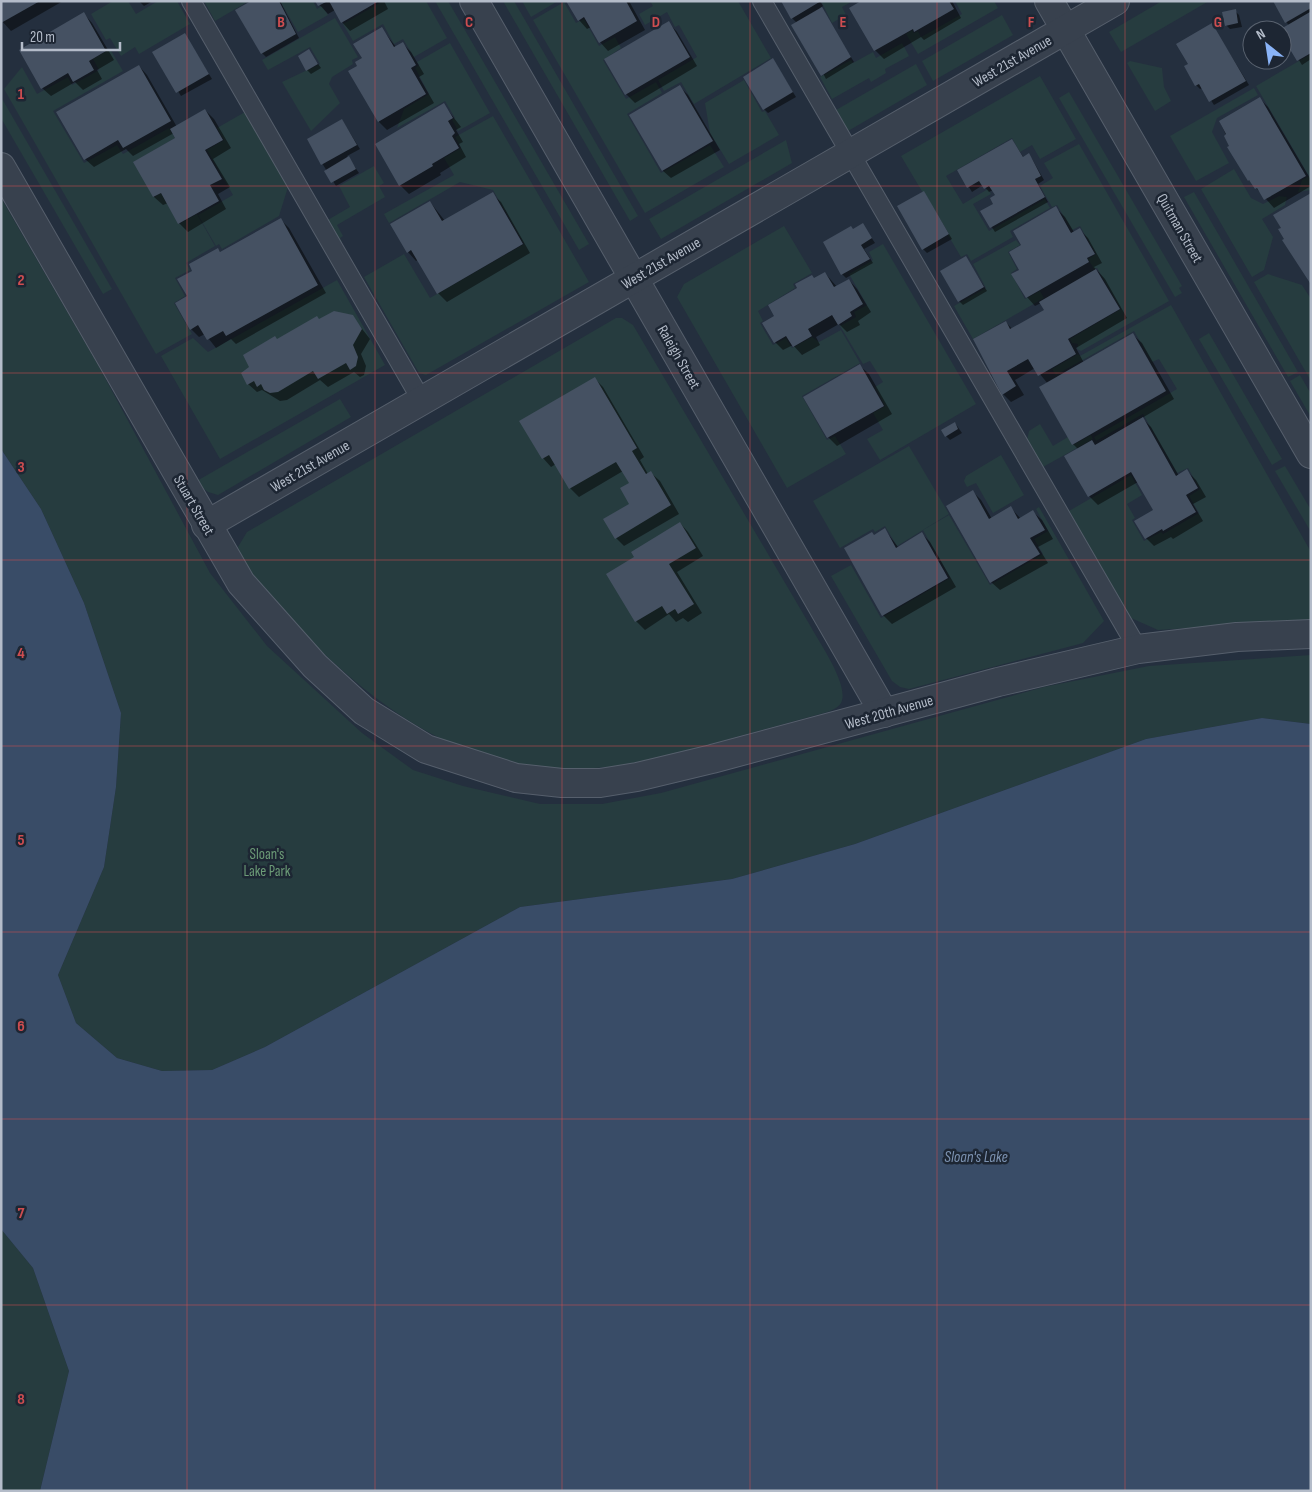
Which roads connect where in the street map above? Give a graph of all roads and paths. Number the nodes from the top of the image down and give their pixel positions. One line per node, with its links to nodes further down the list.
1 (191, 1): 10 (lane)
2 (474, 1): 9 (street, Raleigh Street)
3 (762, 1): 7 (lane)
4 (1048, 1): 6 (street, Quitman Street)
5 (1115, 1): 6 (street, West 21st Avenue)
6 (1065, 30): 7 (street, West 21st Avenue); 11 (street, Quitman Street)
7 (851, 154): 9 (street, West 21st Avenue); 14 (lane)
8 (1, 167): 12 (street, Stuart Street)
9 (634, 279): 10 (street, West 21st Avenue); 15 (street, Raleigh Street)
10 (422, 401): 12 (street, West 21st Avenue)
11 (1311, 454)
12 (206, 525): 16 (street, Stuart Street)
13 (1311, 634): 14 (street, West 20th Avenue)
14 (1138, 649): 15 (street, West 20th Avenue)
15 (884, 713): 16 (street, West 20th Avenue)
16 (470, 765)

